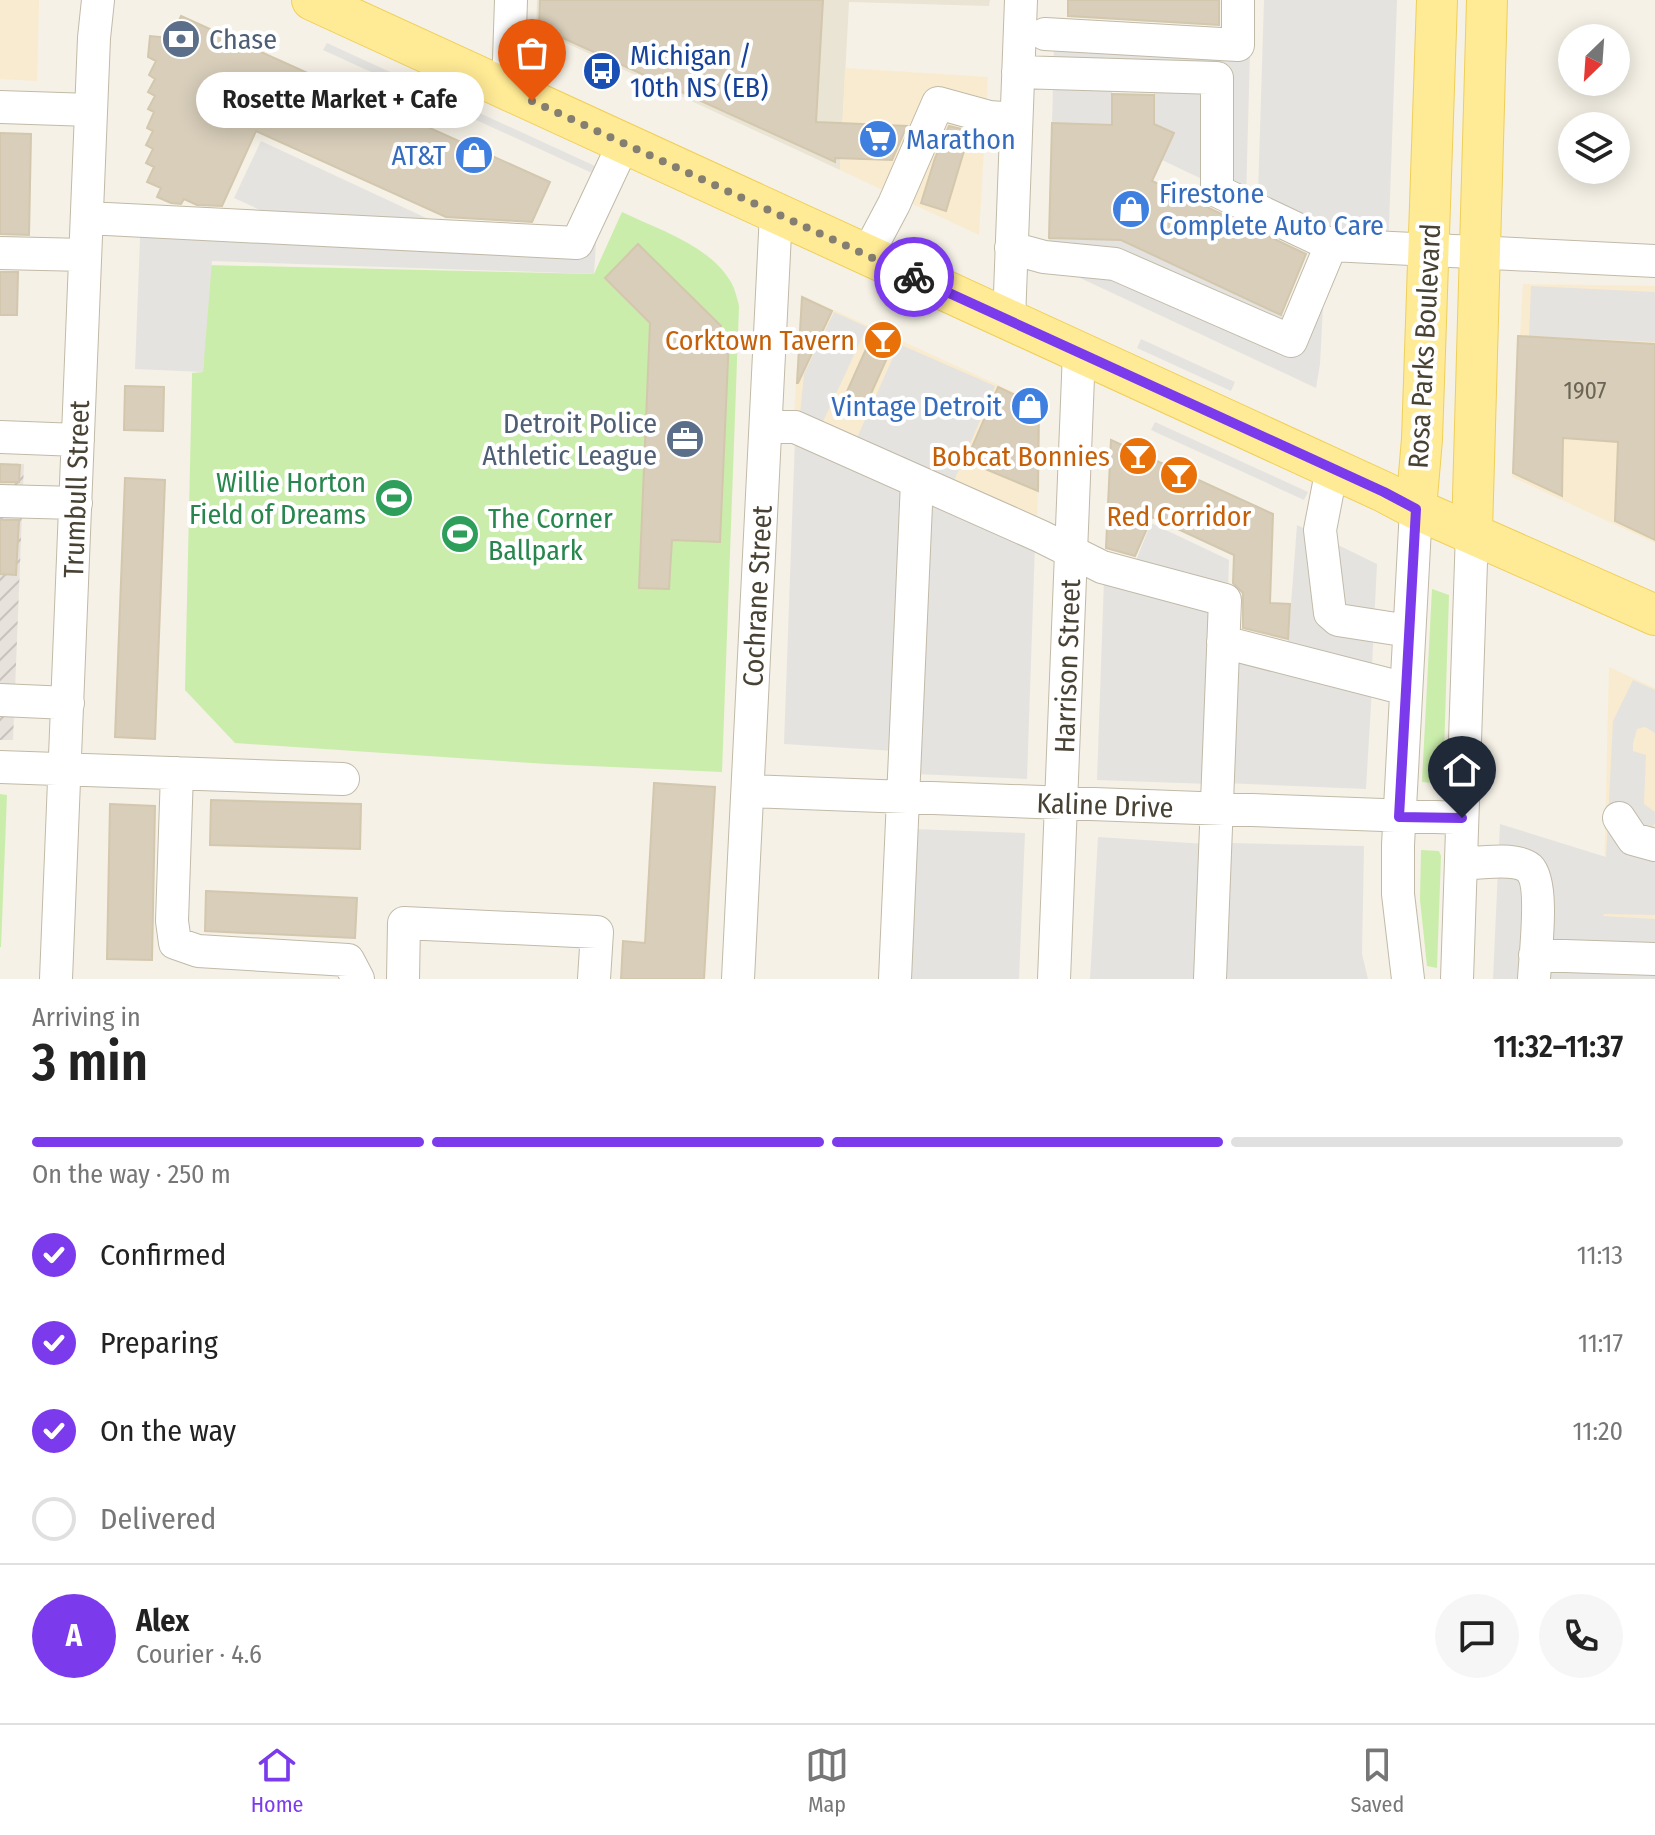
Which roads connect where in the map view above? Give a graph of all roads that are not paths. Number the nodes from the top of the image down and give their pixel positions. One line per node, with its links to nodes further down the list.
1 (98, 0): 13 (street, Trumbull Street)
2 (312, 0): 8 (main road)
3 (511, 0): 11 (street)
4 (1021, 0): 10 (street)
5 (1238, 0): 9 (street)
6 (1437, 0): 20 (main road, Rosa Parks Boulevard)
7 (1487, 0): 22 (main road, Rosa Parks Boulevard)
8 (353, 9): 11 (main road)
9 (1045, 34)
10 (1018, 72): 14 (street); 18 (street)
11 (508, 90): 15 (main road)
12 (0, 107): 13 (street)
13 (91, 110): 17 (street, Trumbull Street)
14 (1016, 119): 19 (street); 24 (street)
15 (624, 143): 16 (main road); 17 (street)
16 (776, 213): 24 (main road); 30 (street, Cochrane Street)
17 (87, 218): 23 (street, Trumbull Street)
18 (1331, 245): 19 (street); 20 (street)
19 (1011, 248): 28 (street)
20 (1427, 251): 22 (street); 26 (main road, Rosa Parks Boulevard)
21 (0, 253): 23 (street)
22 (1480, 253): 25 (street); 27 (main road, Rosa Parks Boulevard)
23 (85, 255): 32 (street, Trumbull Street)
24 (867, 255): 28 (main road)
25 (1655, 261)
26 (1427, 316): 27 (main road); 37 (main road, Rosa Parks Boulevard)
27 (1477, 319): 38 (main road, Rosa Parks Boulevard)
28 (1009, 320): 29 (main road)
29 (1079, 352): 33 (main road); 39 (street, Harrison Street)
30 (766, 427): 34 (street); 50 (street, Cochrane Street)
31 (0, 437): 32 (street)
32 (78, 440): 36 (street, Trumbull Street)
33 (1332, 468): 37 (main road); 41 (street)
34 (917, 482): 39 (street); 51 (street)
35 (0, 501): 36 (street)
36 (76, 503): 45 (street, Trumbull Street)
37 (1416, 509): 38 (main road); 41 (street, Rosa Parks Boulevard)
38 (1472, 532): 40 (main road); 55 (street, Rosa Parks Boulevard)
39 (1071, 552): 42 (street); 52 (street, Harrison Street)
40 (1655, 615)
41 (1409, 631): 43 (street, Rosa Parks Boulevard)
42 (1223, 642): 43 (street); 53 (street)
43 (1406, 689): 54 (street, Rosa Parks Boulevard)
44 (0, 700): 45 (street)
45 (68, 703): 47 (street, Trumbull Street)
46 (0, 767): 47 (street)
47 (66, 770): 48 (street); 61 (street, Trumbull Street)
48 (177, 773): 49 (street); 62 (street)
49 (343, 779)
50 (748, 791): 51 (street, Kaline Drive); 65 (street, Cochrane Street)
51 (903, 797): 52 (street, Kaline Drive); 66 (street)
52 (1061, 803): 53 (street, Kaline Drive); 67 (street, Harrison Street)
53 (1215, 808): 54 (street, Kaline Drive); 68 (street)
54 (1399, 817): 55 (street, Kaline Drive); 69 (street, Rosa Parks Boulevard)
55 (1462, 818): 58 (street, Rosa Parks Boulevard)
56 (1619, 818): 57 (street)
57 (1655, 845)
58 (1461, 864): 60 (street); 70 (street, Rosa Parks Boulevard)
59 (1655, 959): 60 (street)
60 (1534, 967)
61 (56, 979)
62 (358, 979)
63 (403, 979): 64 (street)
64 (594, 979)
65 (738, 979)
66 (895, 979)
67 (1054, 979)
68 (1210, 979)
69 (1408, 979)
70 (1457, 979)

